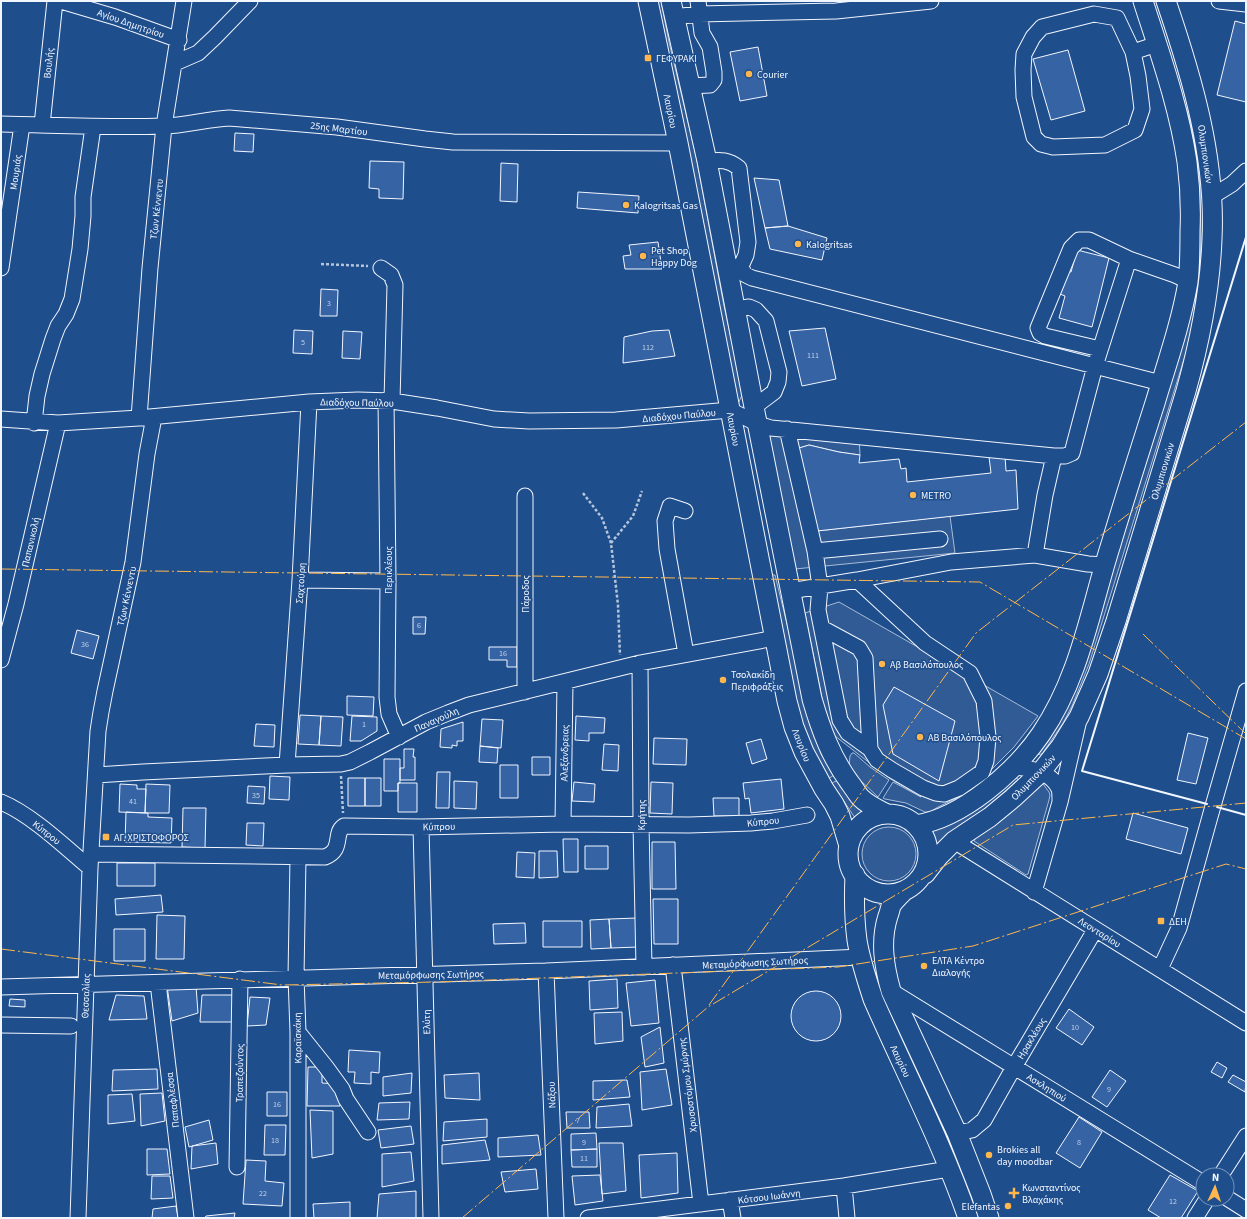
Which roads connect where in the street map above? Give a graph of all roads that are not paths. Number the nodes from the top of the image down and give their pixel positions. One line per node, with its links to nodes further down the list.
1 (54, 1): 20 (street, Βουλής)
2 (61, 1): 13 (street, Αγίου Δημητρίου)
3 (184, 1): 13 (street, Τζων Κέννεντυ)
4 (250, 1): 16 (street)
5 (648, 1): 23 (main road, Λαυρίου)
6 (931, 1): 11 (street)
7 (1144, 1): 14 (main road, Ολυμπιονικών)
8 (1220, 1): 10 (street)
9 (1170, 2): 26 (main road, Ολυμπιονικών)
10 (1246, 4)
11 (699, 7): 12 (street); 17 (street)
12 (672, 9): 17 (main road)
13 (178, 40): 16 (street, Τζων Κέννεντυ)
14 (1157, 44): 15 (street); 31 (main road, Ολυμπιονικών)
15 (1132, 52): 15 (street)
16 (175, 63): 21 (street, Τζων Κέννεντυ)
17 (689, 86): 24 (main road)
18 (1, 124): 19 (street, 25ης Μαρτίου)
19 (22, 124): 20 (street, 25ης Μαρτίου); 29 (street, Μουριάς)
20 (42, 125): 22 (street, 25ης Μαρτίου)
21 (164, 126): 22 (street, 25ης Μαρτίου); 23 (street, 25ης Μαρτίου); 41 (street, Τζων Κέννεντυ)
22 (93, 127): 43 (street)
23 (678, 143): 38 (main road, Λαυρίου)
24 (706, 161): 28 (main road); 28 (street)
25 (1246, 171): 26 (street)
26 (1211, 197): 66 (main road, Ολυμπιονικών)
27 (1128, 259): 31 (street); 33 (street); 33 (street)
28 (734, 267): 32 (main road); 34 (street)
29 (1, 268)
30 (381, 268): 36 (street, Περικλέους)
31 (1188, 281): 35 (main road, Ολυμπιονικών)
32 (735, 309): 39 (main road); 39 (street)
33 (1100, 349): 34 (street)
34 (1095, 366): 35 (street); 46 (street, Διαδόχου Παύλου)
35 (1161, 383): 52 (main road, Ολυμπιονικών)
36 (389, 401): 37 (street, Διαδόχου Παύλου); 38 (street, Διαδόχου Παύλου); 55 (street, Περικλέους)
37 (310, 402): 40 (street, Διαδόχου Παύλου); 53 (street, Σαχτούρη)
38 (730, 410): 39 (street, Διαδόχου Παύλου); 59 (main road, Λαυρίου)
39 (756, 416): 45 (street, Διαδόχου Παύλου); 57 (main road)
40 (154, 417): 41 (street, Διαδόχου Παύλου); 72 (street, Τζων Κέννεντυ)
41 (138, 418): 44 (street, Διαδόχου Παύλου)
42 (1, 420): 43 (street, Διαδόχου Παύλου)
43 (34, 422): 44 (street, Διαδόχου Παύλου)
44 (58, 423): 61 (street, Παπανικολή)
45 (787, 429): 46 (street, Διαδόχου Παύλου); 50 (street)
46 (1054, 456): 51 (street)
47 (525, 496): 65 (street, Πάροδος)
48 (685, 511): 60 (street)
49 (940, 539): 50 (street)
50 (815, 551): 56 (street)
51 (1035, 555): 52 (street); 54 (street)
52 (1104, 565): 70 (main road, Ολυμπιονικών)
53 (300, 580): 55 (street); 69 (street, Σαχτούρη)
54 (857, 580): 56 (street); 68 (street)
55 (388, 581): 67 (street, Περικλέους)
56 (820, 587): 57 (street); 58 (street)
57 (790, 591): 75 (main road)
58 (822, 628): 68 (street); 68 (street)
59 (775, 638): 60 (street, Παναγούλη); 82 (main road, Λαυρίου)
60 (686, 654): 62 (street, Παναγούλη)
61 (1, 660)
62 (640, 663): 63 (street, Παναγούλη); 78 (street, Κρήτης)
63 (565, 682): 65 (street, Παναγούλη); 77 (street, Αλεξάνδρειας)
64 (1246, 691): 93 (street)
65 (525, 692): 67 (street, Παναγούλη)
66 (1080, 717): 71 (main road, Ολυμπιονικών); 74 (street)
67 (399, 737): 69 (street, Παναγούλη)
68 (870, 749)
69 (287, 765): 72 (street, Παναγούλη)
70 (1014, 767): 71 (street); 79 (main road, Ολυμπιονικών)
71 (1040, 773): 74 (street); 81 (main road, Ολυμπιονικών)
72 (96, 775): 84 (street, Θεσσαλίας)
73 (1, 802): 84 (street, Κύπρου)
74 (1060, 802): 88 (street)
75 (885, 813): 79 (main road); 82 (main road, Λαυρίου)
76 (808, 814): 78 (street, Κύπρου)
77 (563, 824): 78 (street, Κύπρου); 80 (street, Κύπρου)
78 (641, 824): 92 (street, Κρήτης)
79 (916, 825): 85 (main road)
80 (421, 827): 83 (street, Κύπρου); 95 (street, Ελύτη)
81 (954, 841): 85 (main road, Ολυμπιονικών); 88 (street, Λεονταρίου)
82 (849, 846): 86 (main road, Λαυρίου)
83 (298, 857): 84 (street); 96 (street, Καραϊσκάκη)
84 (90, 861): 99 (street, Θεσσαλίας)
85 (925, 874): 87 (main road, Λαυρίου)
86 (855, 875): 87 (main road, Λαυρίου); 90 (main road, Λαυρίου)
87 (903, 892): 101 (main road, Λαυρίου)
88 (1034, 892): 89 (street, Λεονταρίου)
89 (1096, 930): 93 (street, Λεονταρίου); 106 (street, Ηρακλέους)
90 (861, 957): 91 (street, Μεταμόρφωσης Σωτήρος); 112 (main road, Λαυρίου)
91 (673, 966): 92 (street, Μεταμόρφωσης Σωτήρος); 117 (street, Χρυσοστόμου Σμύρνης)
92 (644, 967): 94 (street, Μεταμόρφωσης Σωτήρος)
93 (1160, 970): 102 (street, Λεονταρίου)
94 (546, 971): 95 (street, Μεταμόρφωσης Σωτήρος); 124 (street, Νάξου)
95 (425, 974): 96 (street, Μεταμόρφωσης Σωτήρος); 123 (street, Ελύτη)
96 (296, 977): 97 (street, Μεταμόρφωσης Σωτήρος); 105 (street, Καραϊσκάκη)
97 (240, 979): 98 (street, Μεταμόρφωσης Σωτήρος); 110 (street, Τραπεζούντος)
98 (158, 983): 99 (street, Μεταμόρφωσης Σωτήρος); 121 (street, Παπαφλέσσα)
99 (86, 984): 100 (street, Μεταμόρφωσης Σωτήρος); 120 (street, Θεσσαλίας)
100 (1, 987)
101 (891, 991): 106 (street, Ασκληπιού); 108 (main road, Λαυρίου)
102 (1246, 1023)
103 (1, 1025): 104 (street)
104 (70, 1026)
105 (298, 1032): 107 (street); 122 (street, Καραϊσκάκη)
106 (1014, 1067): 108 (street, Ηρακλέους); 113 (street, Ασκληπιού)
107 (368, 1132)
108 (957, 1134): 129 (main road, Λαυρίου)
109 (1246, 1136): 111 (street)
110 (237, 1167)
111 (1227, 1167)
112 (949, 1169): 114 (street, Κότσου Ιωάννη); 128 (main road, Λαυρίου)
113 (1195, 1178)
114 (844, 1186): 115 (street, Κότσου Ιωάννη); 127 (street)
115 (730, 1200): 117 (street, Κότσου Ιωάννη); 126 (street)
116 (1235, 1203): 119 (street)
117 (701, 1204): 125 (street, Κότσου Ιωάννη)
118 (1202, 1207): 130 (street)
119 (1246, 1210)
120 (78, 1218)
121 (186, 1218)
122 (298, 1218)
123 (431, 1218)
124 (556, 1218)
125 (588, 1218)
126 (733, 1218)
127 (847, 1218)
128 (968, 1218)
129 (989, 1218)
130 (1195, 1218)

